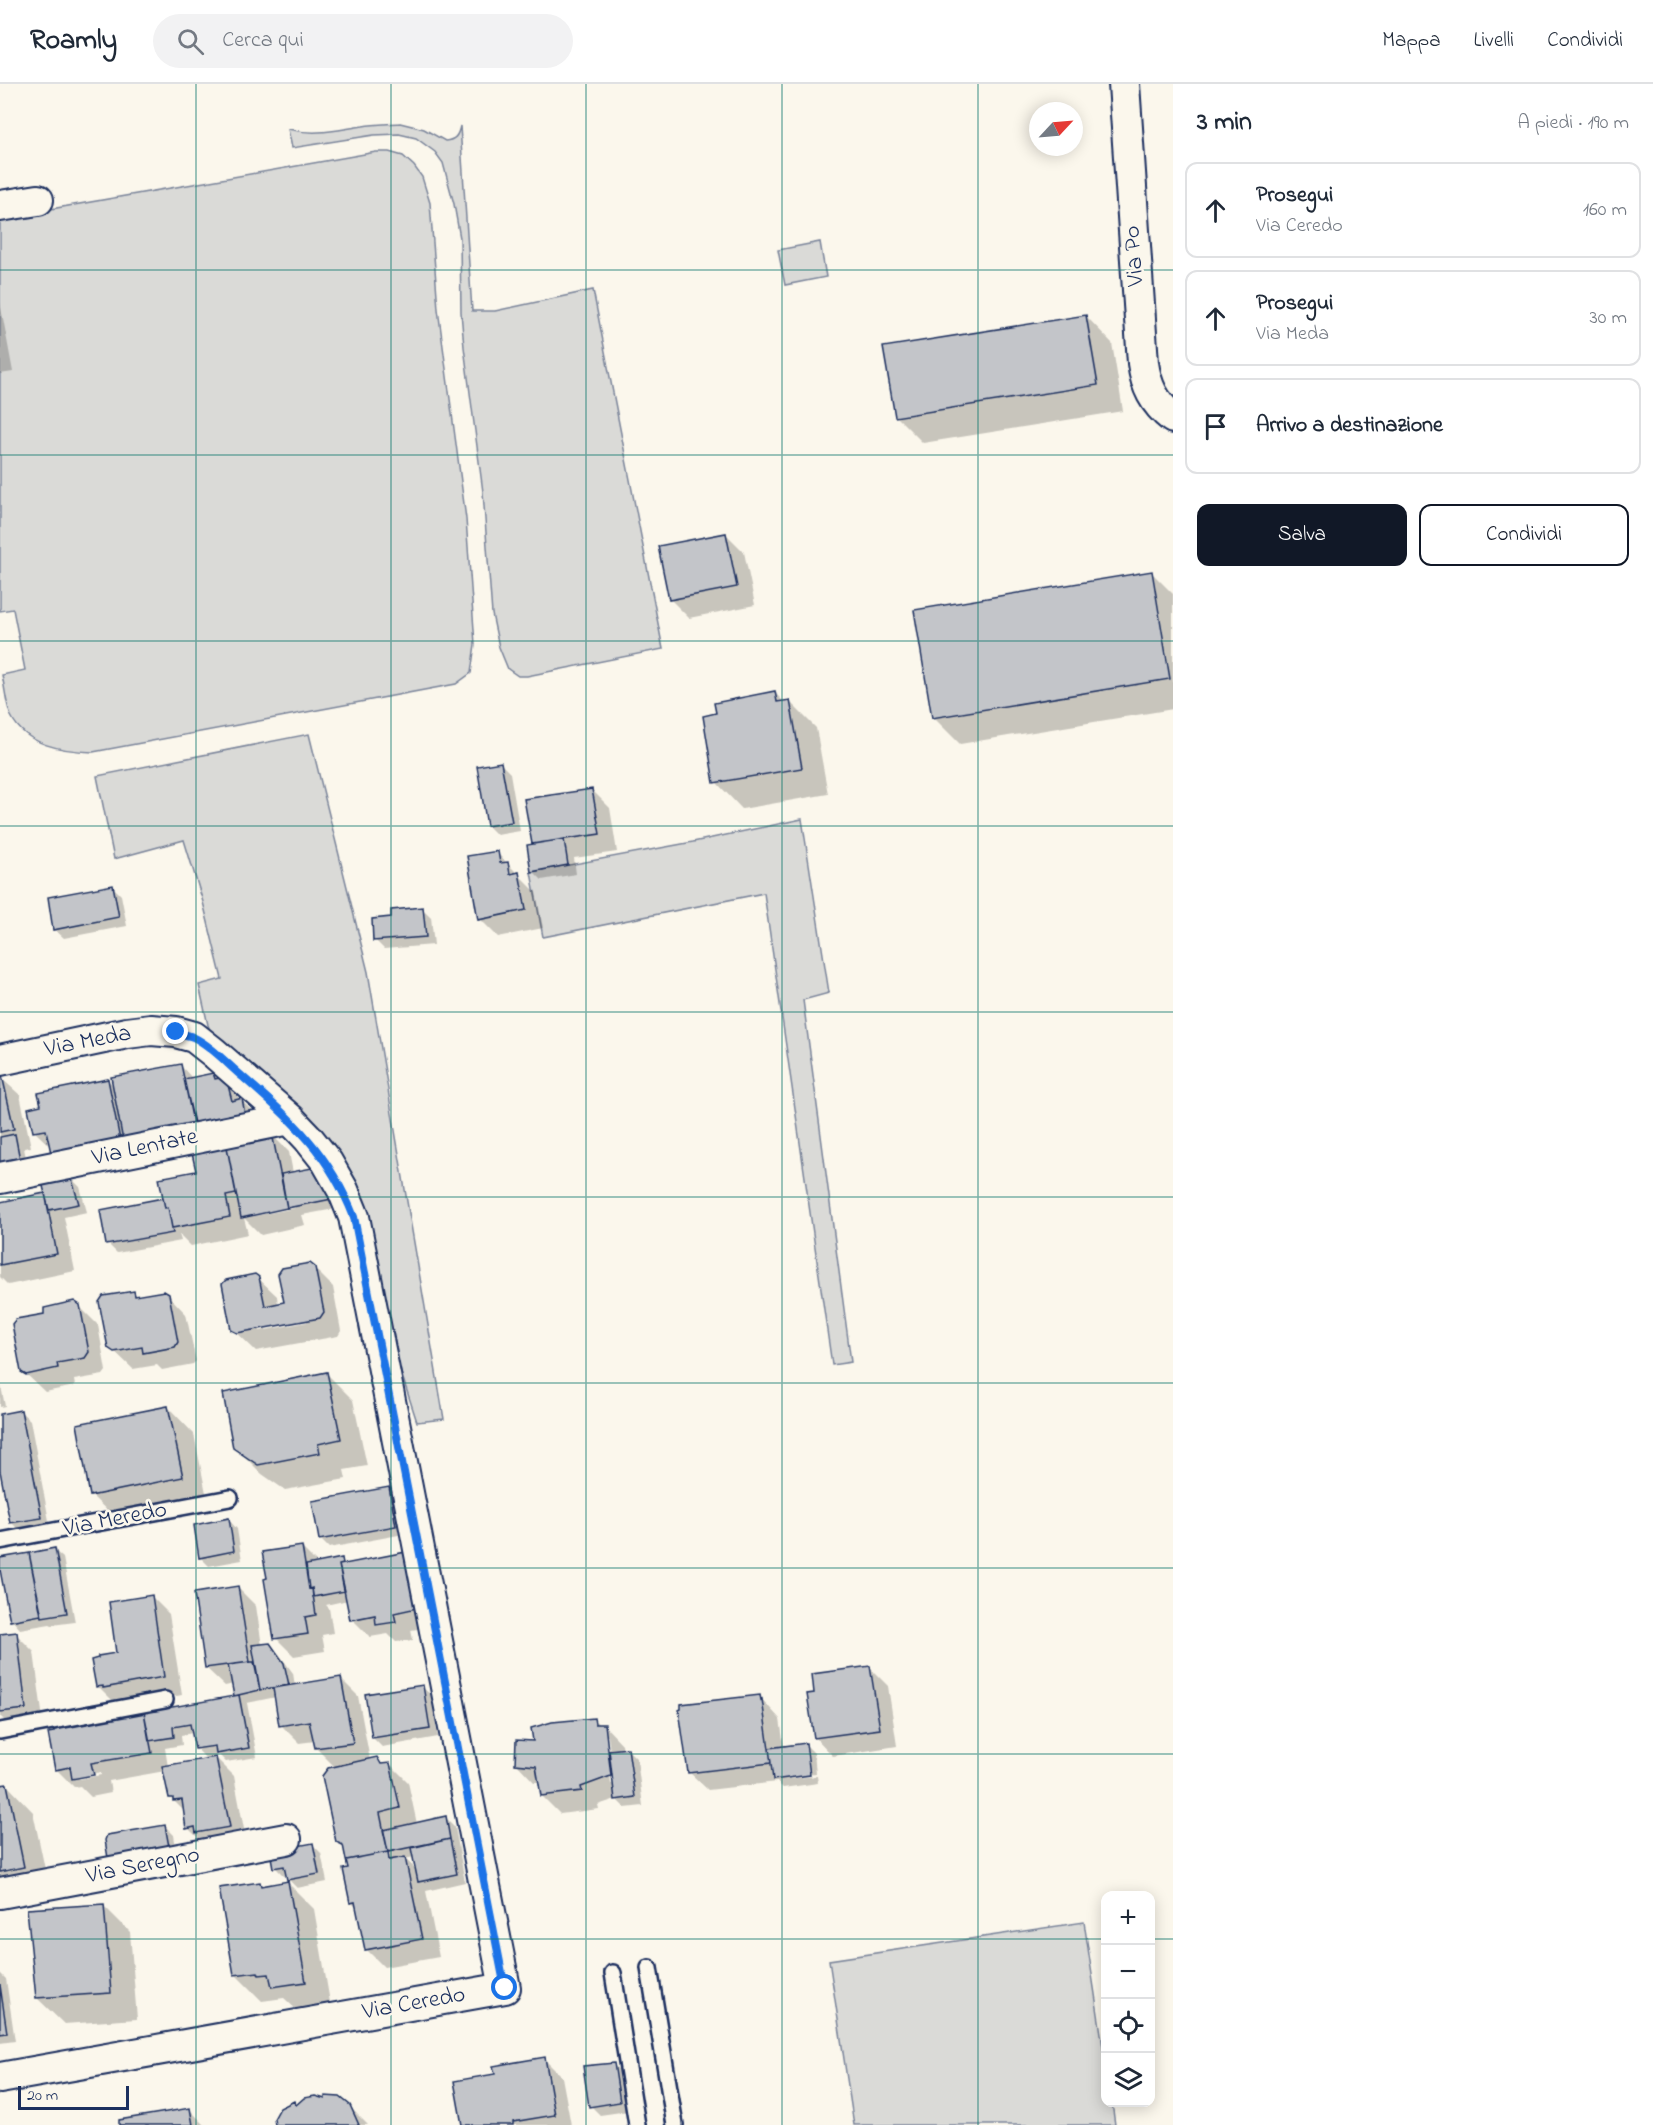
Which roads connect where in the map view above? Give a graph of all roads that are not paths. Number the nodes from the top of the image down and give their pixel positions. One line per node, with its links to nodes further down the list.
1 (1124, 84): 4 (street, Via Po)
2 (38, 200): 3 (street)
3 (0, 206)
4 (1173, 418)
5 (0, 1060): 6 (street, Via Meda)
6 (290, 1119): 7 (street, Via Lentate); 16 (street, Via Ceredo)
7 (0, 1178)
8 (230, 1498): 9 (lane, Via Meredo)
9 (0, 1541)
10 (165, 1700): 11 (lane)
11 (0, 1731)
12 (286, 1839): 13 (street, Via Seregno)
13 (0, 1893)
14 (649, 1968): 18 (lane)
15 (613, 1973): 17 (lane)
16 (0, 2078)
17 (637, 2125)
18 (675, 2125)

